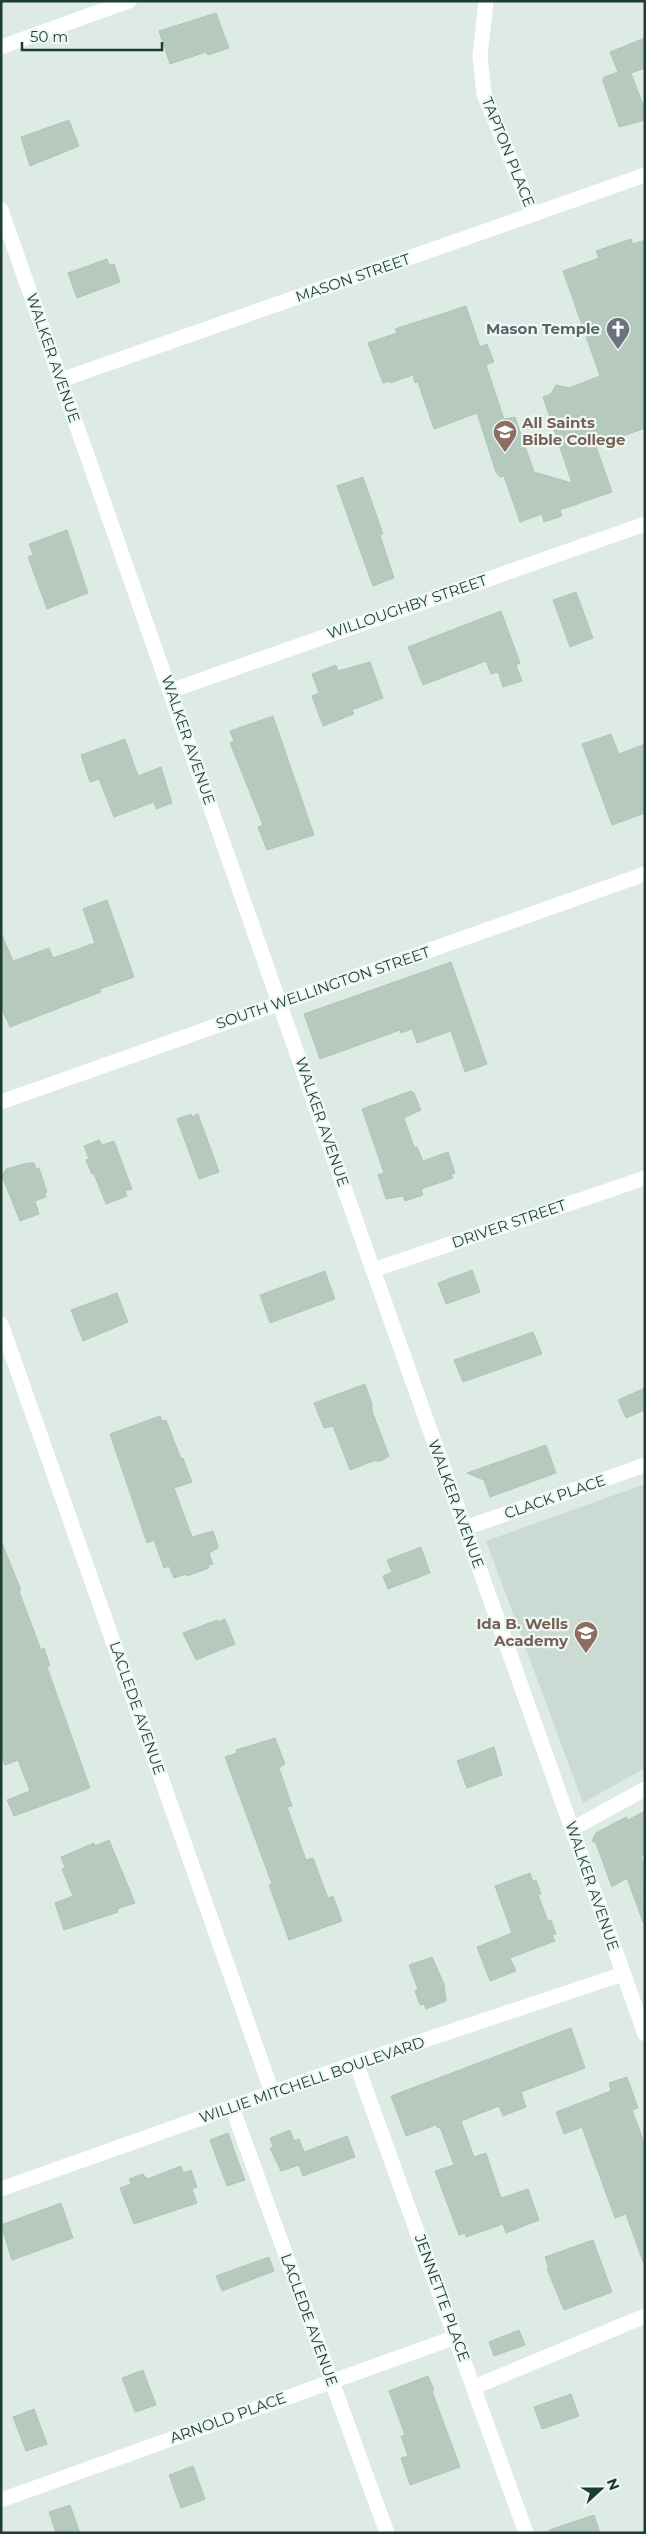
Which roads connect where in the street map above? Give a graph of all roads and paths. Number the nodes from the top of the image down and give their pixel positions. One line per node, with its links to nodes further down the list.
1 (83, 1): 4 (street)
2 (129, 1): 4 (street)
3 (486, 1): 8 (street, TAPTON PLACE)
4 (88, 16): 5 (street)
5 (1, 47)
6 (645, 175): 8 (street, MASON STREET)
7 (1, 210): 9 (street, WALKER AVENUE)
8 (533, 214): 9 (street, MASON STREET)
9 (61, 380): 11 (street, WALKER AVENUE)
10 (645, 524): 11 (street, WILLOUGHBY STREET)
11 (170, 691): 13 (street, WALKER AVENUE)
12 (645, 874): 13 (street, SOUTH WELLINGTON STREET)
13 (281, 1003): 14 (street, SOUTH WELLINGTON STREET); 16 (street, WALKER AVENUE)
14 (2, 1098)
15 (645, 1178): 16 (street, DRIVER STREET)
16 (373, 1270): 19 (street, WALKER AVENUE)
17 (1, 1324): 25 (street, LACLEDE AVENUE)
18 (645, 1465): 19 (street, CLACK PLACE)
19 (465, 1528): 21 (street, WALKER AVENUE)
20 (645, 1789): 21 (street)
21 (572, 1829): 22 (street, WALKER AVENUE)
22 (623, 1974): 23 (street, WALKER AVENUE); 24 (street, WILLIE MITCHELL BOULEVARD)
23 (645, 2034)
24 (356, 2063): 25 (street, WILLIE MITCHELL BOULEVARD); 29 (street, JENNETTE PLACE)
25 (272, 2092): 26 (street, WILLIE MITCHELL BOULEVARD)
26 (232, 2107): 27 (street, WILLIE MITCHELL BOULEVARD); 30 (street, LACLEDE AVENUE)
27 (1, 2189)
28 (645, 2316): 31 (street)
29 (456, 2337): 30 (street, ARNOLD PLACE); 31 (street, JENNETTE PLACE)
30 (332, 2381): 32 (street, ARNOLD PLACE); 33 (street, LACLEDE AVENUE)
31 (474, 2387): 34 (street, JENNETTE PLACE)
32 (1, 2500)
33 (386, 2533)
34 (526, 2533)

